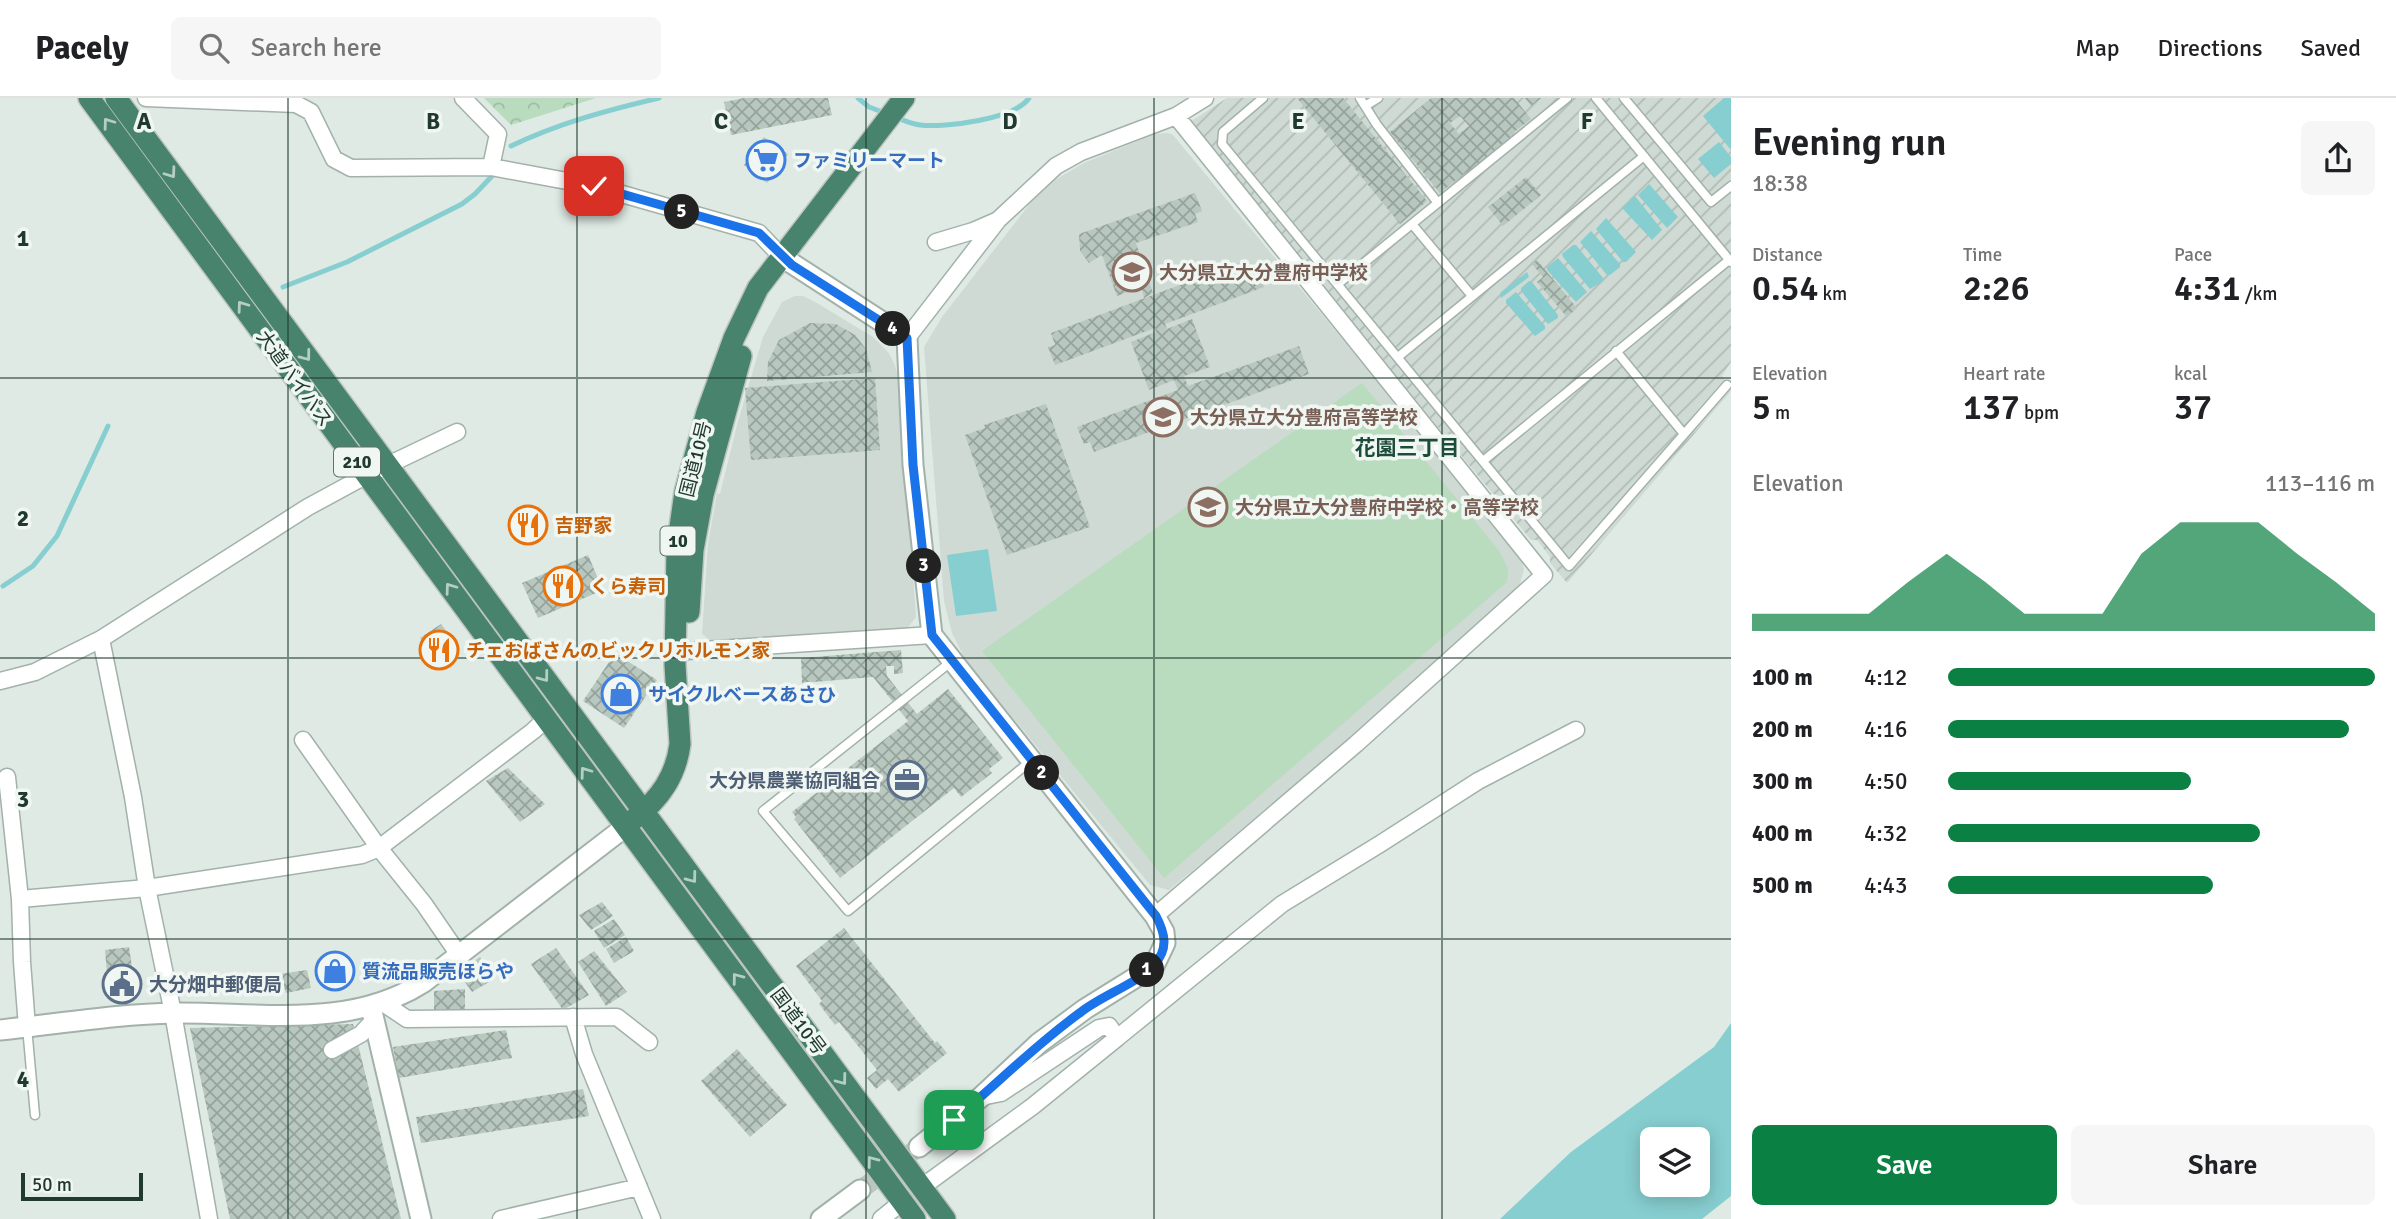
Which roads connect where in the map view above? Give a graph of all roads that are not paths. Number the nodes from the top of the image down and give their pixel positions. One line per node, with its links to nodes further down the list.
1 (89, 98): 33 (highway, 大道バイパス / 210, one-way to 1)
2 (146, 98): 15 (street)
3 (463, 98): 15 (street)
4 (904, 98): 21 (highway, 国道10号 / 10)
5 (1206, 98): 13 (street)
6 (1264, 98): 23 (lane)
7 (1378, 98): 12 (lane)
8 (1567, 98): 17 (lane)
9 (1596, 98): 14 (lane)
10 (1624, 98): 16 (lane)
11 (125, 101): 32 (highway, 大道バイパス / 210, one-way to 32)
12 (1362, 102): 17 (lane)
13 (1176, 116): 18 (street); 49 (street)
14 (1644, 156): 22 (lane); 24 (lane)
15 (491, 166): 21 (street)
16 (1731, 186)
17 (1438, 203): 19 (lane)
18 (998, 220): 20 (street); 25 (street)
19 (1412, 224): 23 (lane); 24 (lane)
20 (936, 242)
21 (782, 257): 25 (street); 36 (highway, 国道10号 / 10); 44 (highway, 国道10号 / 10)
22 (1730, 261): 26 (lane)
23 (1338, 284): 27 (lane)
24 (1472, 296): 27 (lane)
25 (907, 338): 34 (street)
26 (1616, 351): 30 (lane); 31 (lane)
27 (1398, 357): 31 (lane)
28 (1727, 385): 30 (lane)
29 (457, 432): 32 (street)
30 (1684, 435): 31 (lane)
31 (1483, 461)
32 (387, 465): 33 (street); 44 (highway, 大道バイパス / 210, one-way to 44)
33 (367, 475): 35 (street); 39 (highway, 大道バイパス / 210, one-way to 33)
34 (932, 635): 36 (street); 37 (street)
35 (101, 639): 38 (street); 47 (street)
36 (687, 651): 44 (highway, 国道10号 / 10)
37 (953, 661): 42 (street); 42 (lane)
38 (0, 681)
39 (546, 719): 45 (highway, 大道バイパス / 210, one-way to 39); 46 (street)
40 (1576, 730): 56 (street)
41 (303, 740): 46 (street)
42 (1032, 760): 49 (street)
43 (7, 777): 48 (street)
44 (648, 817): 45 (highway, 国道10号 / 10); 64 (highway, 国道10号, one-way to 64)
45 (625, 827): 50 (street); 65 (highway, 国道10号, one-way to 45)
46 (379, 848): 47 (street); 50 (street)
47 (148, 888): 48 (street); 52 (street)
48 (20, 899): 54 (street)
49 (1156, 916): 59 (street)
50 (459, 955): 51 (street)
51 (376, 1010): 52 (street); 53 (street); 58 (street); 67 (street)
52 (173, 1013): 54 (street); 66 (street)
53 (573, 1017): 57 (street); 62 (street)
54 (27, 1027): 55 (street); 60 (lane)
55 (0, 1030)
56 (1117, 1038): 59 (street); 64 (street)
57 (649, 1042)
58 (332, 1050)
59 (981, 1097): 61 (street)
60 (35, 1115)
61 (919, 1147)
62 (639, 1187): 68 (street); 69 (street)
63 (860, 1190): 70 (street)
64 (927, 1194): 72 (highway, 国道10号)
65 (910, 1212): 71 (street)
66 (209, 1219)
67 (421, 1219)
68 (501, 1219)
69 (652, 1219)
70 (821, 1219)
71 (881, 1219)
72 (945, 1219)

